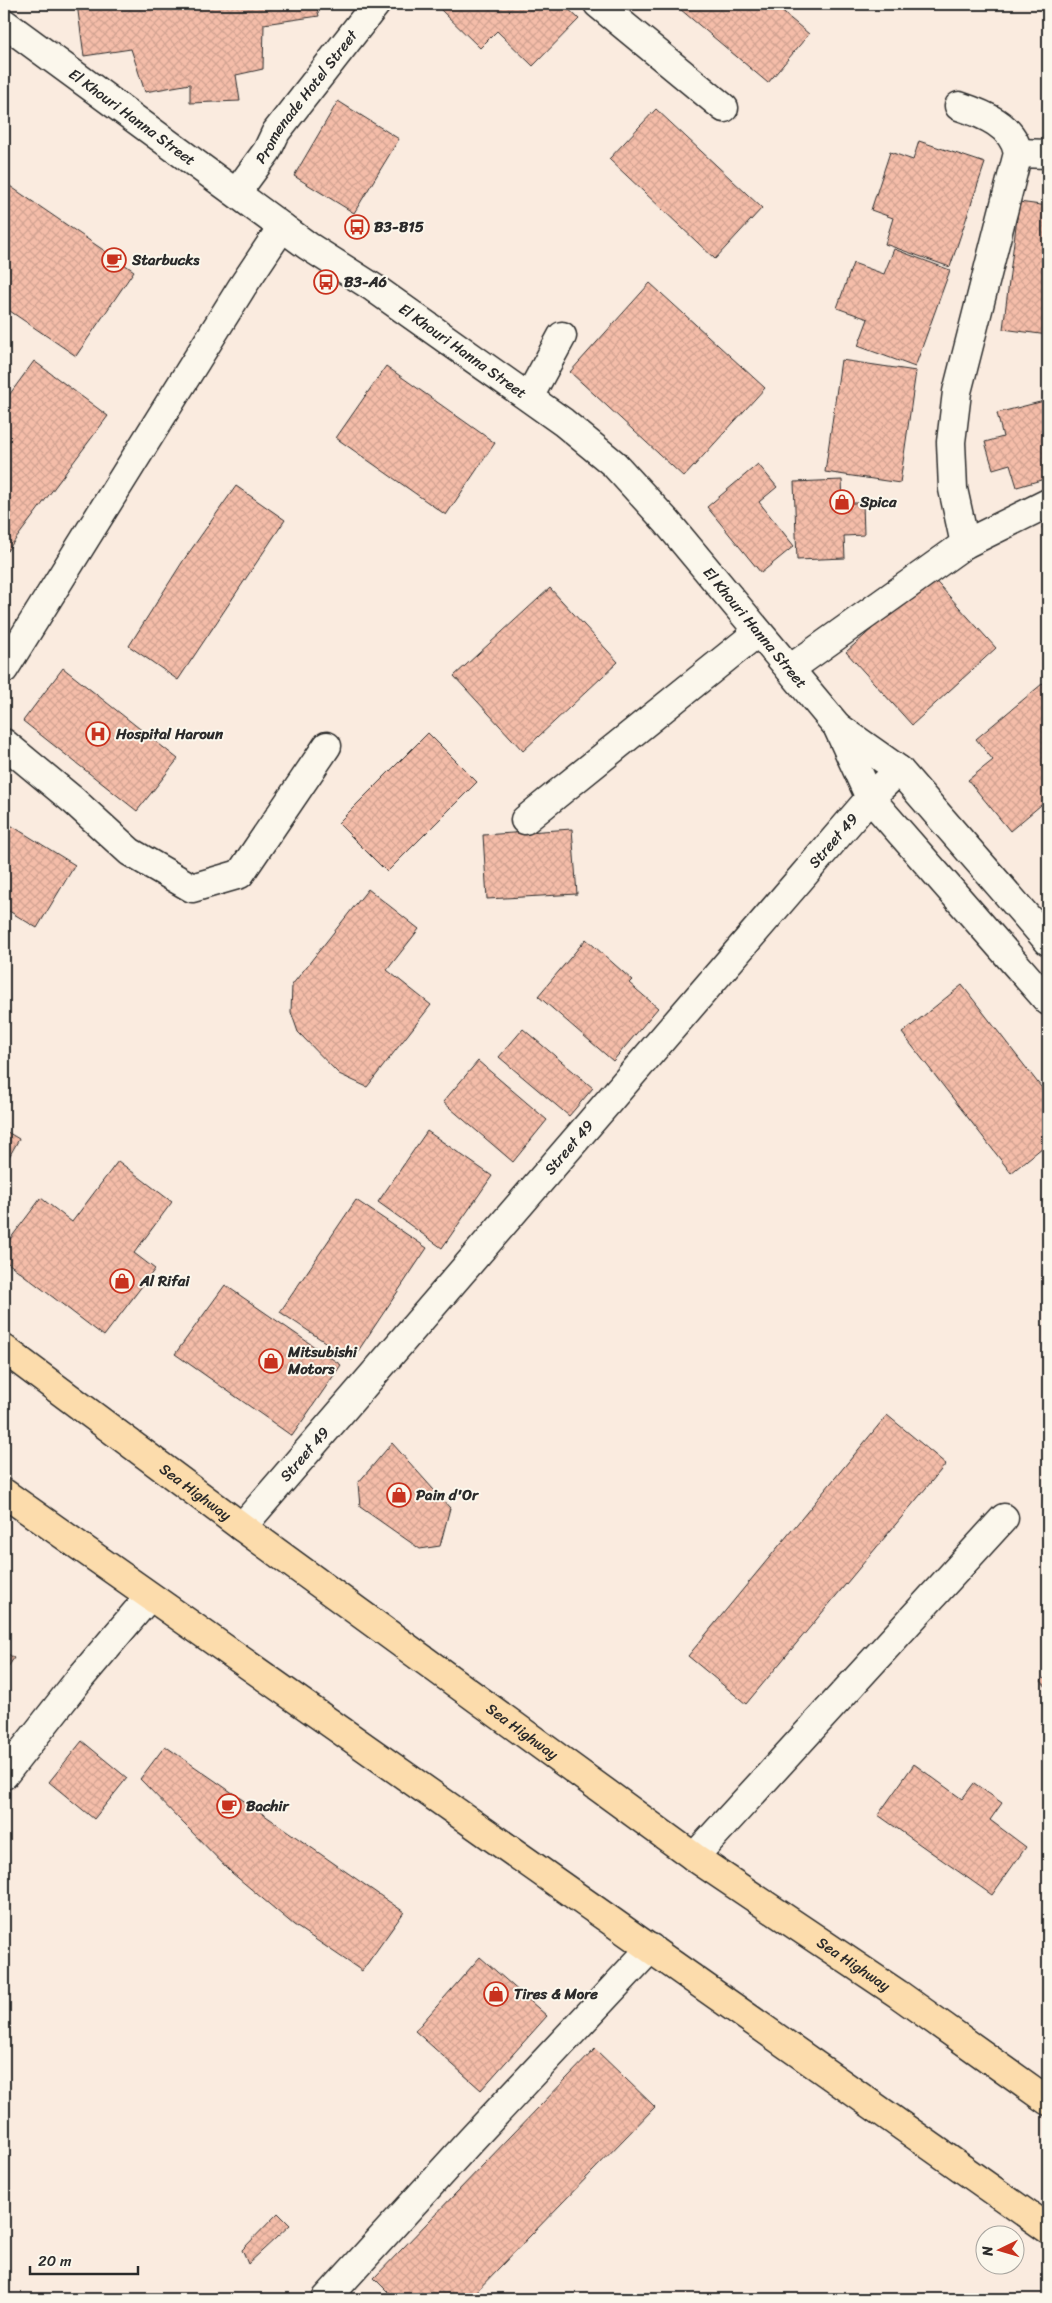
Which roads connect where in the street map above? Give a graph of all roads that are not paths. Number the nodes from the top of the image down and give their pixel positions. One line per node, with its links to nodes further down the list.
1 (376, 4): 8 (street, Promenade Hotel Street)
2 (598, 4): 5 (street)
3 (4, 23): 8 (street, El Khouri Hanna Street)
4 (959, 106): 6 (street)
5 (724, 108)
6 (1018, 153): 7 (street); 13 (street)
7 (1048, 154)
8 (238, 192): 9 (street, El Khouri Hanna Street)
9 (282, 227): 11 (street, El Khouri Hanna Street); 15 (street)
10 (562, 336): 11 (street)
11 (529, 397): 14 (street, El Khouri Hanna Street)
12 (1048, 504): 13 (street)
13 (965, 544): 16 (street)
14 (758, 632): 16 (street, El Khouri Hanna Street); 22 (street)
15 (4, 667)
16 (790, 669): 17 (street, El Khouri Hanna Street)
17 (837, 726): 20 (street, El Khouri Hanna Street); 21 (street, El Khouri Hanna Street)
18 (4, 743): 19 (street)
19 (328, 746)
20 (899, 770): 21 (street, Street 49); 23 (street, El Khouri Hanna Street)
21 (870, 798): 24 (street, El Khouri Hanna Street); 28 (street, Street 49)
22 (525, 820)
23 (1048, 941)
24 (1048, 1001)
25 (4, 1349): 28 (highway, Sea Highway)
26 (4, 1493): 29 (highway)
27 (1004, 1518): 31 (street)
28 (242, 1527): 31 (highway, Sea Highway)
29 (149, 1597): 30 (street); 32 (highway)
30 (4, 1775)
31 (694, 1857): 33 (highway, Sea Highway)
32 (651, 1948): 34 (highway); 35 (street)
33 (1048, 2101)
34 (1048, 2229)
35 (326, 2299)

